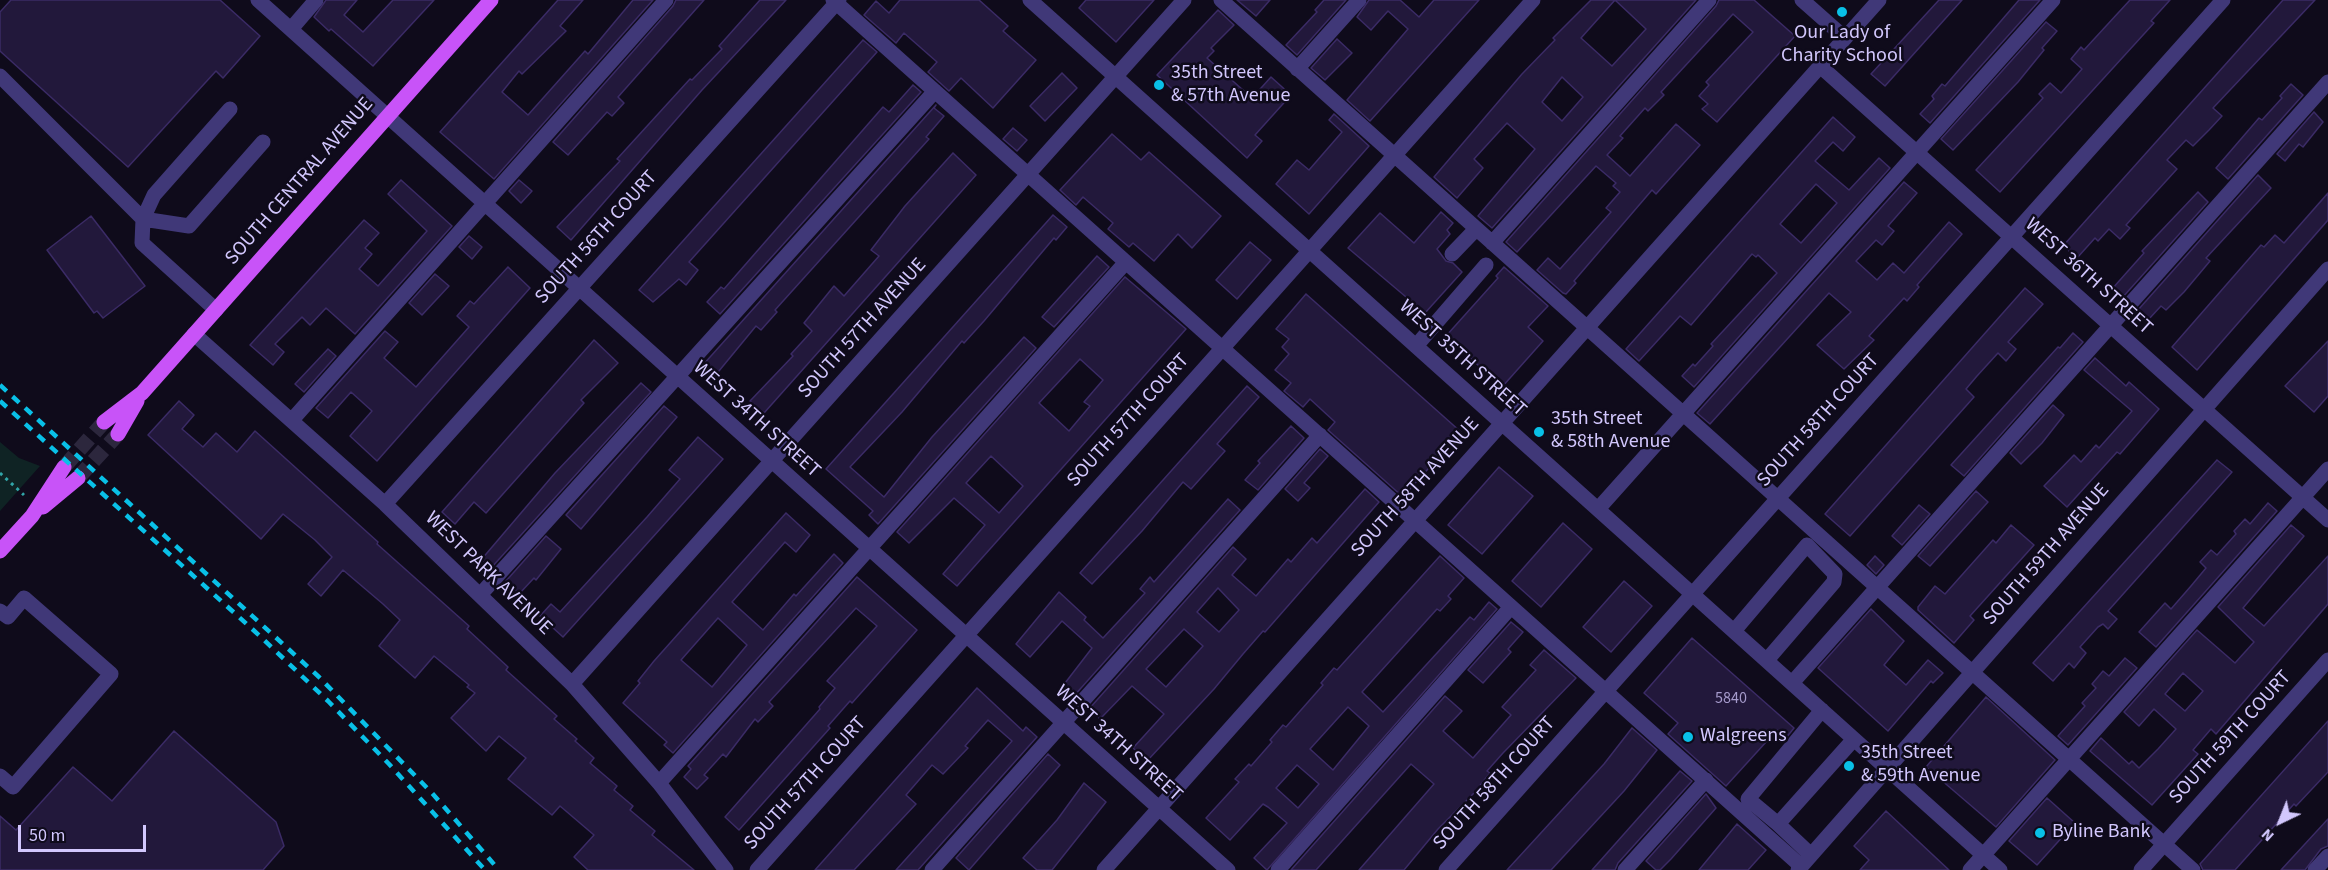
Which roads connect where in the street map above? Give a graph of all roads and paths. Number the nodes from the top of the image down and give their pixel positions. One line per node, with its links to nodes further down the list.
1 (258, 0): 16 (street, WEST 34TH STREET)
2 (316, 0): 16 (street)
3 (491, 0): 25 (main road, SOUTH CENTRAL AVENUE)
4 (666, 0): 30 (street)
5 (1030, 0): 21 (street, WEST 35TH STREET)
6 (1184, 0): 21 (street, SOUTH 57TH AVENUE)
7 (1221, 0): 19 (street)
8 (1359, 0): 19 (street)
9 (1533, 0): 28 (street, SOUTH 57TH COURT)
10 (1708, 0): 34 (street)
11 (1802, 0): 17 (street)
12 (1879, 0): 17 (street, SOUTH 58TH AVENUE)
13 (2053, 0): 27 (street)
14 (2223, 0): 33 (street, SOUTH 58TH COURT)
15 (836, 1): 23 (street); 40 (street, SOUTH 56TH COURT)
16 (291, 29): 25 (street, WEST 34TH STREET)
17 (1845, 38): 18 (street, SOUTH 58TH AVENUE)
18 (1820, 66): 27 (street, WEST 36TH STREET); 43 (street, SOUTH 58TH AVENUE)
19 (1298, 69): 28 (street)
20 (0, 76): 31 (street)
21 (1116, 77): 29 (street, SOUTH 57TH AVENUE); 35 (street, WEST 35TH STREET)
22 (2328, 82): 42 (street)
23 (935, 91): 29 (street); 47 (street)
24 (230, 109): 31 (street)
25 (386, 116): 30 (street, WEST 34TH STREET); 41 (main road, SOUTH CENTRAL AVENUE)
26 (264, 142): 31 (street)
27 (1916, 152): 33 (street, WEST 36TH STREET); 50 (street)
28 (1395, 156): 32 (street); 35 (street, SOUTH 57TH COURT)
29 (1029, 175): 37 (street); 56 (street, SOUTH 57TH AVENUE)
30 (483, 203): 40 (street, WEST 34TH STREET); 51 (street)
31 (143, 219): 41 (street)
32 (1476, 229): 34 (street); 36 (street)
33 (2011, 237): 42 (street, WEST 36TH STREET); 63 (street, SOUTH 58TH COURT)
34 (1492, 243): 43 (street)
35 (1310, 251): 45 (street, WEST 35TH STREET); 46 (street, SOUTH 57TH COURT)
36 (1452, 254)
37 (1126, 262): 46 (street); 69 (street)
38 (1486, 265): 45 (street)
39 (2328, 269): 49 (street, SOUTH 59TH AVENUE)
40 (579, 289): 47 (street, WEST 34TH STREET); 64 (street, SOUTH 56TH COURT)
41 (216, 310): 44 (main road, SOUTH CENTRAL AVENUE)
42 (2110, 326): 49 (street, WEST 36TH STREET); 71 (street)
43 (1587, 328): 50 (street); 53 (street, SOUTH 58TH AVENUE)
44 (194, 334): 48 (main road, SOUTH CENTRAL AVENUE); 51 (street, WEST PARK AVENUE)
45 (1416, 346): 53 (street, WEST 35TH STREET)
46 (1222, 348): 55 (street); 77 (street, SOUTH 57TH COURT)
47 (677, 376): 56 (street, WEST 34TH STREET); 73 (street)
48 (142, 393): 52 (main road, SOUTH CENTRAL AVENUE); 54 (main road, SOUTH CENTRAL AVENUE)
49 (2204, 409): 62 (street, WEST 36TH STREET); 80 (street, SOUTH 59TH AVENUE)
50 (1683, 414): 63 (street); 65 (street)
51 (292, 420): 64 (street, WEST PARK AVENUE)
52 (104, 422)
53 (1502, 423): 65 (street, WEST 35TH STREET); 68 (street, SOUTH 58TH AVENUE)
54 (118, 434)
55 (1320, 435): 68 (street); 85 (street)
56 (773, 463): 69 (street, WEST 34TH STREET); 82 (street, SOUTH 57TH AVENUE)
57 (64, 467): 66 (main road)
58 (2328, 469): 62 (street)
59 (0, 473): 61 (path)
60 (78, 478): 66 (main road)
61 (24, 495)
62 (2303, 497): 67 (street, WEST 36TH STREET); 87 (street)
63 (1778, 499): 71 (street); 72 (street, SOUTH 58TH COURT)
64 (385, 504): 73 (street, WEST PARK AVENUE)
65 (1598, 509): 72 (street, WEST 35TH STREET)
66 (32, 516): 70 (main road)
67 (2328, 520)
68 (1416, 521): 74 (street); 92 (street, SOUTH 58TH AVENUE)
69 (870, 550): 77 (street, WEST 34TH STREET); 91 (street)
70 (0, 551)
71 (1876, 587): 80 (street); 81 (street)
72 (1693, 594): 76 (street, WEST 35TH STREET); 83 (street, SOUTH 58TH COURT)
73 (480, 595): 82 (street, WEST PARK AVENUE)
74 (1511, 607): 83 (street); 103 (street)
75 (3, 618): 89 (street)
76 (1734, 631): 78 (street, WEST 35TH STREET); 78 (street)
77 (966, 636): 85 (street, WEST 34TH STREET); 99 (street, SOUTH 57TH COURT)
78 (1767, 660): 81 (street, WEST 35TH STREET)
79 (2328, 660): 94 (street, SOUTH 59TH COURT)
80 (1972, 673): 87 (street); 88 (street, SOUTH 59TH AVENUE)
81 (1792, 683): 84 (street, WEST 35TH STREET)
82 (572, 684): 91 (street, WEST PARK AVENUE)
83 (1606, 691): 90 (street); 104 (street, SOUTH 58TH COURT)
84 (1822, 710): 86 (street, WEST 35TH STREET); 93 (street)
85 (1063, 723): 92 (street, WEST 34TH STREET); 100 (street)
86 (1854, 739): 88 (street, WEST 35TH STREET); 93 (street)
87 (2069, 759): 94 (street); 95 (street)
88 (1887, 769): 95 (street, WEST 35TH STREET); 97 (street, SOUTH 59TH AVENUE)
89 (0, 776)
90 (1706, 780): 97 (street); 105 (street)
91 (659, 783): 98 (street, WEST PARK AVENUE)
92 (1159, 809): 101 (street, SOUTH 58TH AVENUE); 102 (street, WEST 34TH STREET)
93 (1778, 824): 97 (street)
94 (2164, 844): 108 (street, SOUTH 59TH COURT); 109 (street)
95 (1984, 855): 106 (street); 107 (street, WEST 35TH STREET)
96 (2328, 856): 110 (street)
97 (1806, 865)
98 (726, 870)
99 (757, 870)
100 (932, 870)
101 (1104, 870)
102 (1228, 870)
103 (1278, 870)
104 (1446, 870)
105 (1625, 870)
106 (1970, 870)
107 (2000, 870)
108 (2141, 870)
109 (2193, 870)
110 (2315, 870)

